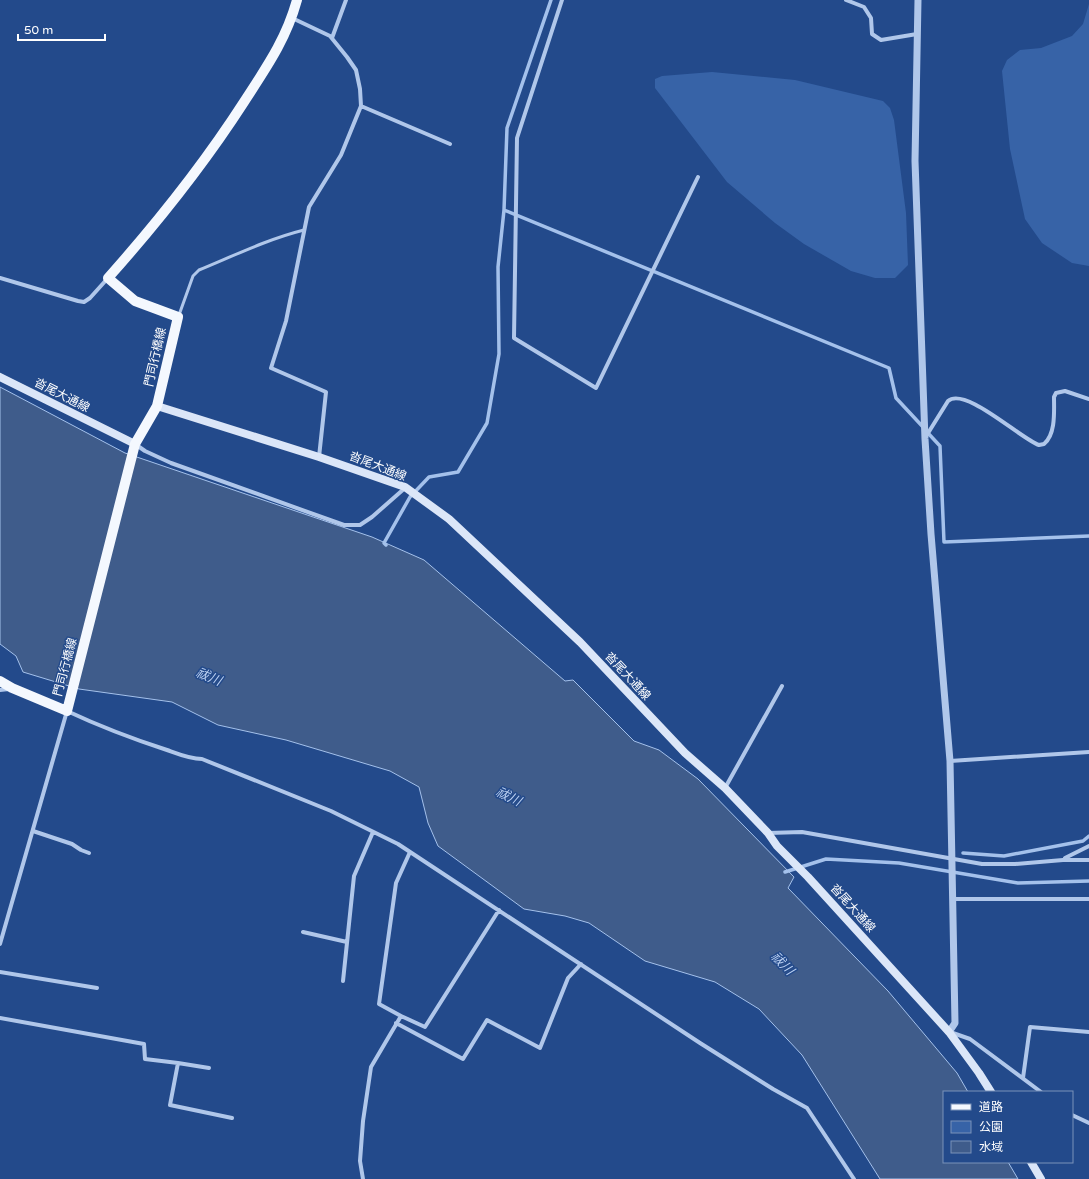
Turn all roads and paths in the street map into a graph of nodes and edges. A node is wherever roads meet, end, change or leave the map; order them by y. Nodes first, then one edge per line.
1 (297, 0) edge
2 (346, 0) edge
3 (562, 0) edge
4 (846, 0) edge
5 (918, 0) edge
6 (292, 18) junction
7 (917, 34) junction
8 (332, 38) junction
9 (361, 106) junction
10 (450, 144) dead end
11 (698, 177) dead end
12 (304, 230) junction
13 (0, 278) edge
14 (108, 278) junction
15 (178, 317) junction
16 (0, 377) edge
17 (1089, 399) edge
18 (157, 406) junction
19 (925, 439) junction
20 (135, 447) junction
21 (319, 457) junction
22 (405, 488) junction
23 (0, 681) edge
24 (782, 686) dead end
25 (12, 688) junction
26 (0, 690) edge
27 (67, 711) junction
28 (1089, 752) edge
29 (950, 760) junction
30 (725, 788) junction
31 (33, 831) junction
32 (373, 832) junction
33 (768, 833) junction
34 (1089, 846) edge
35 (410, 852) junction
36 (89, 853) dead end
37 (1063, 860) junction
38 (1089, 860) edge
39 (952, 862) junction
40 (953, 897) junction
41 (1089, 899) edge
42 (499, 910) junction
43 (303, 932) dead end
44 (347, 942) junction
45 (0, 944) edge
46 (581, 964) junction
47 (0, 972) edge
48 (343, 981) dead end
49 (97, 988) dead end
50 (401, 1016) junction
51 (0, 1018) edge
52 (396, 1023) junction
53 (949, 1032) junction
54 (1089, 1032) edge
55 (178, 1063) junction
56 (209, 1068) dead end
57 (1023, 1078) junction
58 (990, 1091) edge
59 (1040, 1091) edge
60 (1073, 1116) edge
61 (232, 1118) dead end
62 (1089, 1124) edge
63 (1032, 1163) edge
64 (363, 1179) edge
65 (854, 1179) edge
66 (1041, 1179) edge

1 - 6 main road
2 - 8 street
3 - 11 street
4 - 7 street
5 - 7 street
6 - 8 street
6 - 14 main road
7 - 19 street
8 - 9 street
9 - 10 street
9 - 12 street
12 - 15 lane
12 - 21 street
13 - 14 street
14 - 15 main road, 門司行橋線
15 - 18 main road, 門司行橋線
16 - 20 main road, 沓尾大通線
17 - 19 street
18 - 20 main road, 門司行橋線
18 - 21 main road, 沓尾大通線
19 - 29 street
20 - 22 street
20 - 27 main road, 門司行橋線
21 - 22 main road, 沓尾大通線
22 - 30 main road, 沓尾大通線
23 - 25 main road, 門司行橋線
24 - 30 street
25 - 26 street
25 - 27 main road, 門司行橋線
27 - 31 street
27 - 32 street
28 - 29 street
29 - 39 street
30 - 33 main road, 沓尾大通線
31 - 36 street
31 - 45 street
32 - 35 street
32 - 44 street
33 - 39 street
33 - 53 main road, 沓尾大通線
34 - 37 street
35 - 42 street
35 - 50 street
37 - 38 street
37 - 39 street
39 - 40 street
40 - 41 street
40 - 53 street
42 - 46 street
42 - 50 street
43 - 44 street
44 - 48 street
46 - 52 street
46 - 65 street
47 - 49 street
50 - 52 street
51 - 55 street
52 - 64 street
53 - 57 street
53 - 58 main road, 沓尾大通線
54 - 57 street
55 - 56 street
55 - 61 street
57 - 59 street
60 - 62 street
63 - 66 main road

